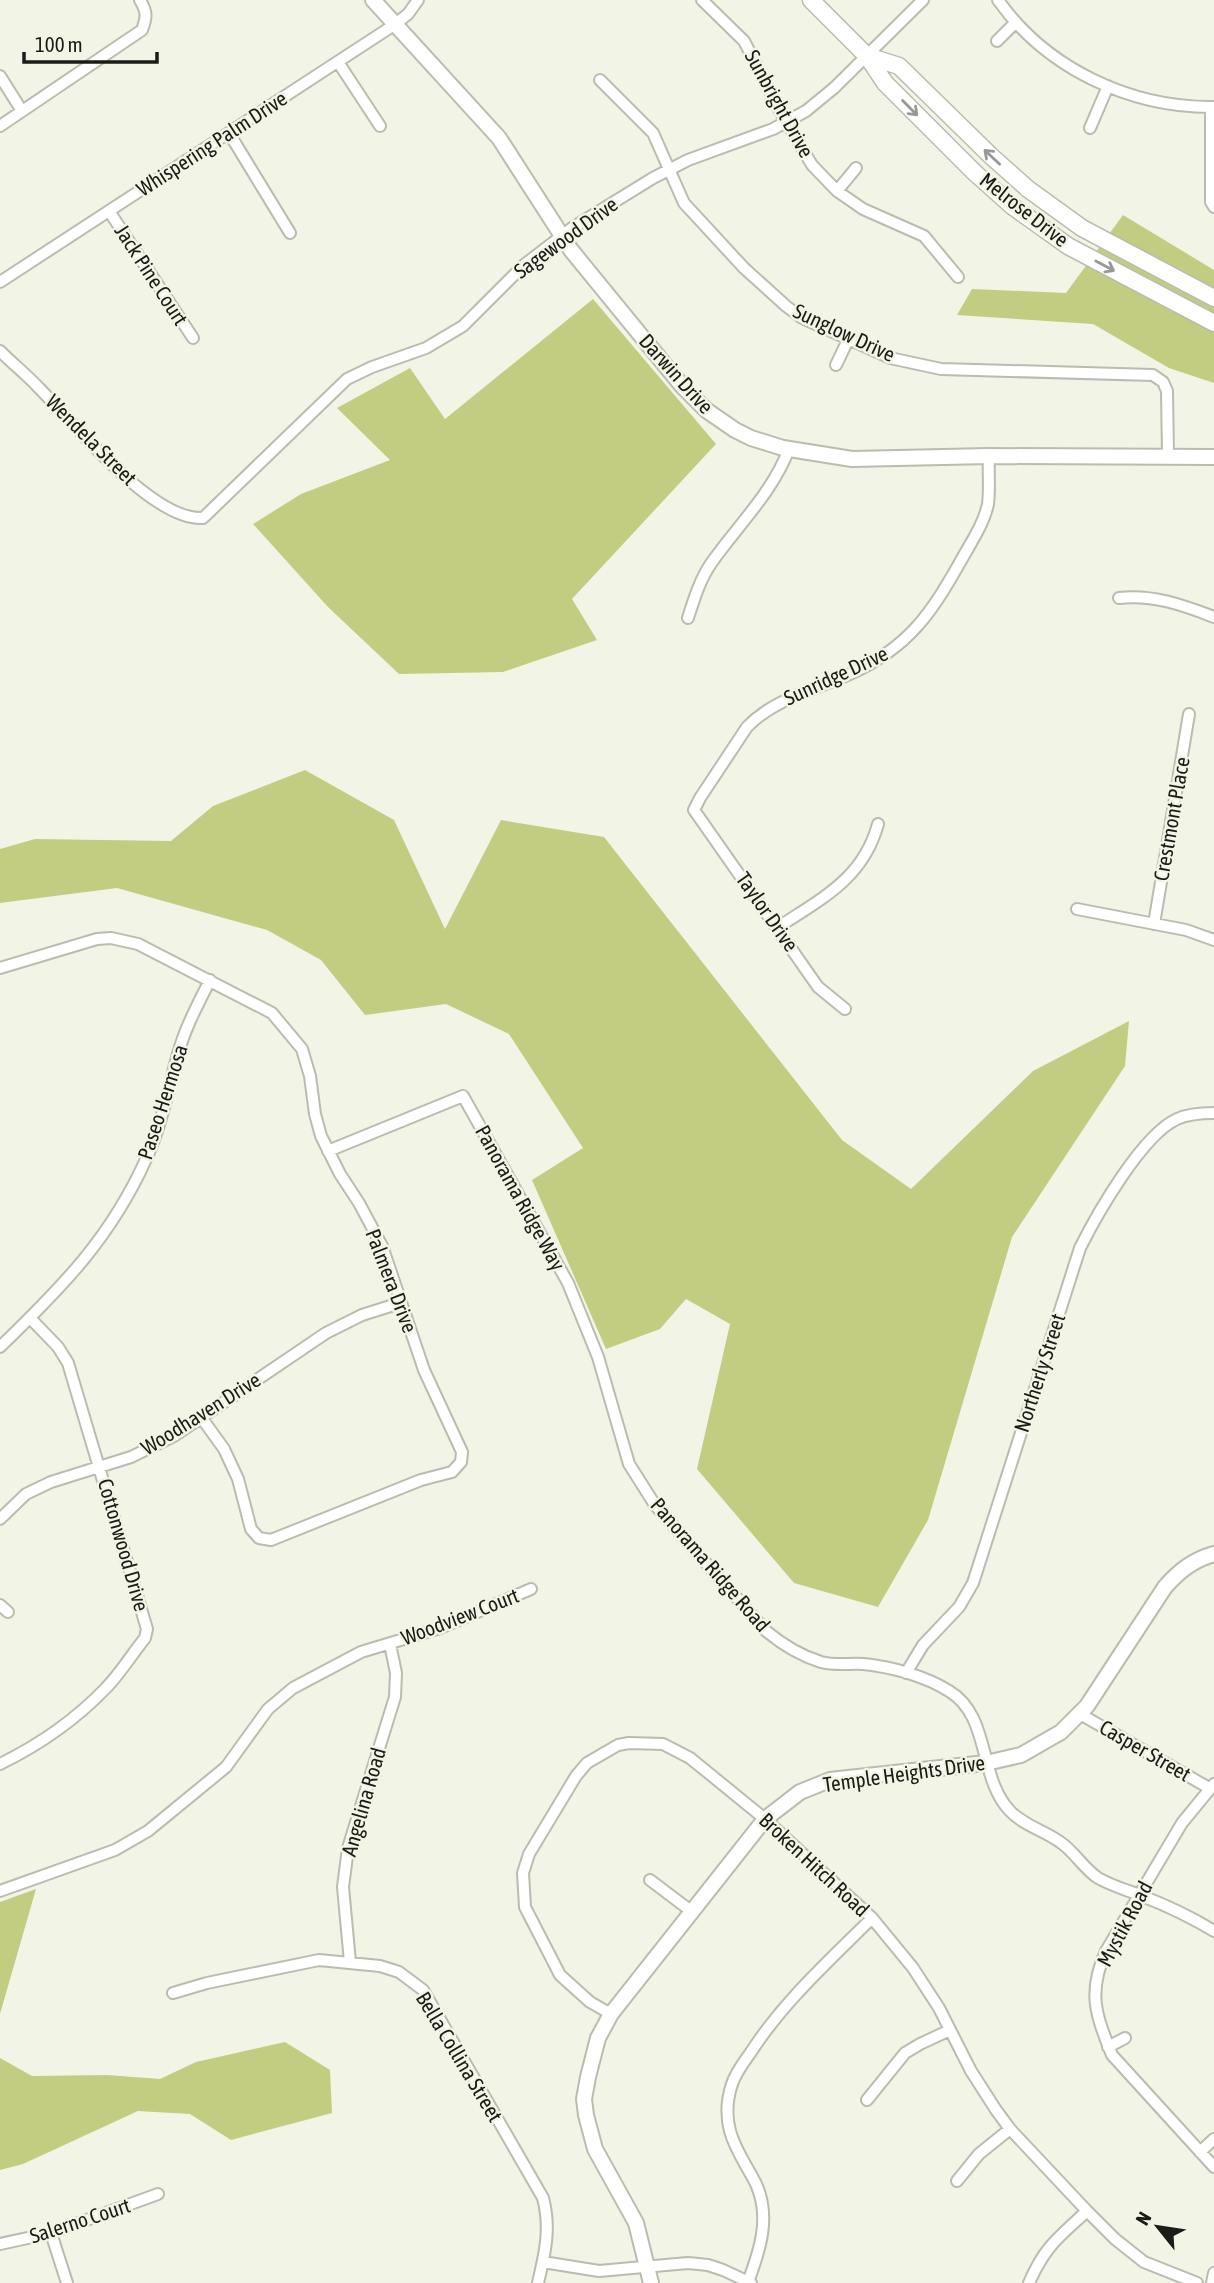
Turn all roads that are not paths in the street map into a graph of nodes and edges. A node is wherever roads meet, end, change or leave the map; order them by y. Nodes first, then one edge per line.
1 (140, 0) edge
2 (373, 0) edge
3 (418, 0) edge
4 (702, 0) edge
5 (811, 0) edge
6 (923, 0) edge
7 (998, 0) edge
8 (1016, 22) junction
9 (394, 25) junction
10 (997, 41) dead end
11 (867, 56) junction
12 (338, 62) junction
13 (0, 76) edge
14 (600, 80) dead end
15 (1108, 86) junction
16 (1213, 107) edge
17 (22, 111) junction
18 (786, 122) junction
19 (0, 126) edge
20 (380, 126) dead end
21 (1090, 128) dead end
22 (229, 133) junction
23 (856, 169) dead end
24 (668, 170) junction
25 (837, 191) junction
26 (1214, 206) edge
27 (109, 211) junction
28 (290, 233) dead end
29 (562, 236) junction
30 (958, 277) dead end
31 (0, 282) edge
32 (1214, 298) edge
33 (1214, 323) edge
34 (193, 338) dead end
35 (848, 340) junction
36 (0, 351) edge
37 (836, 365) dead end
38 (789, 449) junction
39 (989, 456) junction
40 (1168, 456) junction
41 (1214, 457) edge
42 (191, 518) joint
43 (1119, 598) dead end
44 (1214, 617) edge
45 (688, 618) dead end
46 (1189, 715) dead end
47 (694, 810) joint
48 (878, 824) dead end
49 (1077, 909) dead end
50 (1154, 924) junction
51 (777, 928) junction
52 (1214, 940) edge
53 (0, 968) edge
54 (210, 980) junction
55 (845, 1009) dead end
56 (1214, 1113) edge
57 (328, 1151) junction
58 (400, 1303) junction
59 (30, 1318) junction
60 (0, 1347) edge
61 (598, 1357) joint
62 (201, 1418) junction
63 (101, 1467) junction
64 (0, 1518) edge
65 (1214, 1554) edge
66 (531, 1589) dead end
67 (390, 1644) junction
68 (906, 1673) junction
69 (1080, 1714) junction
70 (986, 1763) junction
71 (0, 1764) edge
72 (1212, 1786) edge
73 (765, 1819) junction
74 (650, 1880) dead end
75 (0, 1891) edge
76 (1139, 1895) junction
77 (691, 1912) junction
78 (872, 1918) junction
79 (1214, 1931) edge
80 (349, 1962) junction
81 (173, 1993) dead end
82 (611, 2014) junction
83 (950, 2030) junction
84 (1125, 2038) dead end
85 (1108, 2047) junction
86 (867, 2100) dead end
87 (1010, 2129) junction
88 (1214, 2139) edge
89 (1200, 2152) junction
90 (1214, 2167) edge
91 (957, 2181) dead end
92 (158, 2194) dead end
93 (1087, 2211) junction
94 (51, 2233) junction
95 (0, 2244) edge
96 (543, 2262) junction
97 (646, 2267) junction
98 (1214, 2273) edge
99 (750, 2282) edge
100 (68, 2283) edge
101 (538, 2283) edge
102 (644, 2283) edge
103 (651, 2283) edge
104 (1030, 2283) edge
105 (1197, 2283) edge
106 (1212, 2283) edge

1 - 17 street
2 - 9 street, Darwin Drive
3 - 9 street, Whispering Palm Drive
4 - 18 street, Sunbright Drive
5 - 11 main road, Melrose Drive
6 - 11 street, Sagewood Drive
7 - 8 street
8 - 10 street
8 - 15 street
9 - 12 street, Whispering Palm Drive
9 - 29 street, Darwin Drive
11 - 18 street, Sagewood Drive
32 -> 11 main road, Melrose Drive
11 -> 33 main road, Melrose Drive
12 - 20 street
12 - 22 street, Whispering Palm Drive
13 - 17 street
14 - 24 street, Sunglow Drive
15 - 16 street
15 - 21 street
16 - 26 street
17 - 19 street
18 - 24 street, Sagewood Drive
18 - 25 street, Sunbright Drive
22 - 27 street, Whispering Palm Drive
22 - 28 street
23 - 25 street
24 - 29 street, Sagewood Drive
24 - 35 street, Sunglow Drive
25 - 30 street, Sunbright Drive
27 - 31 street, Whispering Palm Drive
27 - 34 street, Jack Pine Court
29 - 38 street, Darwin Drive
29 - 42 street, Sagewood Drive
35 - 37 street
35 - 40 street, Sunglow Drive
36 - 42 street, Wendela Street
38 - 39 street, Darwin Drive
38 - 45 street
39 - 40 street, Darwin Drive
39 - 47 street, Sunridge Drive
40 - 41 street, Darwin Drive
43 - 44 street
46 - 50 street, Crestmont Place
47 - 51 street, Taylor Drive
48 - 51 street
49 - 50 street
50 - 52 street
51 - 55 street, Taylor Drive
53 - 54 street, Palmera Drive
54 - 57 street, Palmera Drive
54 - 59 street, Paseo Hermosa
56 - 68 street, Northerly Street
57 - 58 street, Palmera Drive
57 - 61 street, Panorama Ridge Way
58 - 62 street, Woodhaven Drive
58 - 62 street, Palmera Drive
59 - 60 street, Paseo Hermosa
59 - 63 street, Cottonwood Drive
61 - 68 street, Panorama Ridge Road
62 - 63 street, Woodhaven Drive
63 - 64 street, Woodhaven Drive
63 - 71 street, Cottonwood Drive
65 - 69 street, Temple Heights Drive
66 - 67 street, Woodview Court
67 - 75 street, Woodview Court
67 - 80 street, Angelina Road
68 - 70 street, Panorama Ridge Road
69 - 70 street, Temple Heights Drive
69 - 72 street, Casper Street
70 - 73 street, Temple Heights Drive
70 - 76 street, Panorama Ridge Road
72 - 76 street, Mystik Road
73 - 77 street, Temple Heights Drive
73 - 78 street, Broken Hitch Road
73 - 82 street, Broken Hitch Road
74 - 77 street
76 - 79 street, Panorama Ridge Road
76 - 85 street, Mystik Road
77 - 82 street, Temple Heights Drive
78 - 83 street, Broken Hitch Road
78 - 99 street
80 - 81 street, Bella Collina Street
80 - 96 street, Bella Collina Street
82 - 97 street, Temple Heights Drive
83 - 86 street
83 - 87 street, Broken Hitch Road
84 - 85 street
85 - 89 street, Mystik Road
87 - 91 street
87 - 93 street, Broken Hitch Road
88 - 89 street
89 - 90 street, Mystik Road
92 - 94 street, Salerno Court
93 - 104 street
93 - 105 street, Broken Hitch Road
94 - 95 street, Salerno Court
94 - 100 street
96 - 97 street
96 - 101 street, Bella Collina Street
97 - 99 street
97 - 102 street
97 - 103 street
98 - 106 street

